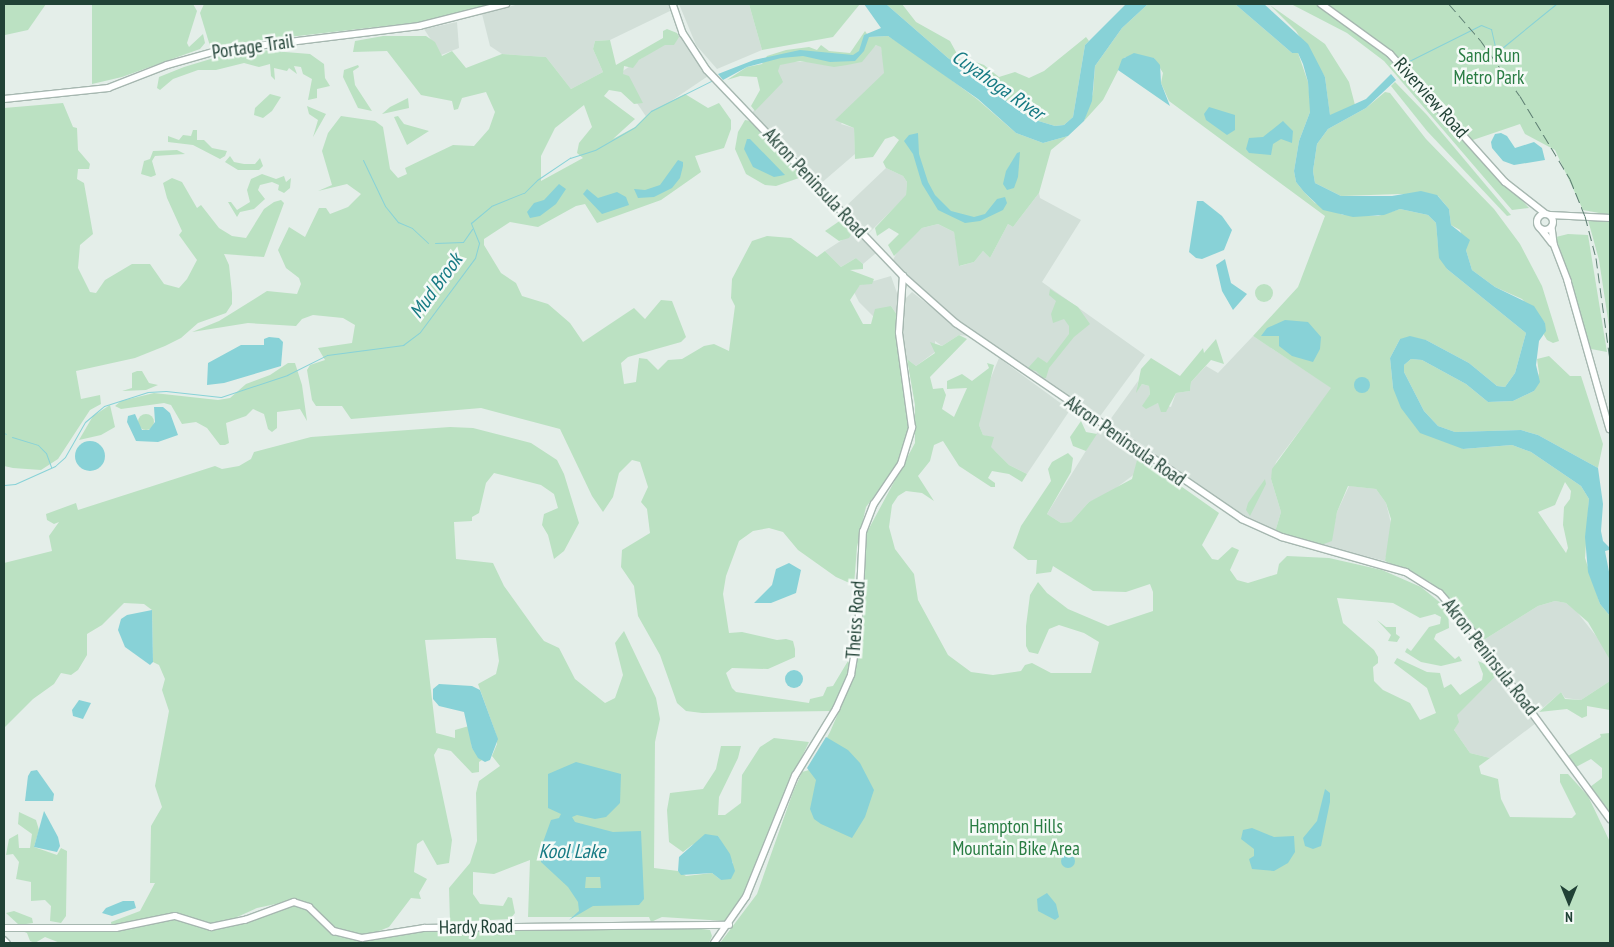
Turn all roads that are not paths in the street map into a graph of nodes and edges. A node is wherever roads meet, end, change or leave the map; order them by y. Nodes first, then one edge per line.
1 (506, 4) edge
2 (673, 4) edge
3 (1321, 4) edge
4 (4, 99) edge
5 (1530, 205) junction
6 (1548, 215) junction
7 (1575, 216) junction
8 (1610, 218) edge
9 (1537, 223) junction
10 (1552, 226) junction
11 (1542, 230) junction
12 (1554, 244) junction
13 (902, 276) junction
14 (1610, 428) edge
15 (1610, 819) edge
16 (729, 925) junction
17 (4, 928) edge
18 (4, 940) edge
19 (7, 943) edge
20 (714, 943) edge

1 - 4 main road, Portage Trail
2 - 13 street, Akron Peninsula Road
3 - 5 main road, Riverview Road
5 - 6 main road, Riverview Road
5 - 9 main road, Riverview Road
6 - 7 main road
6 - 9 main road
6 - 10 main road
7 - 8 main road
7 - 10 main road
9 - 11 main road, Riverview Road
10 - 11 main road
10 - 12 street
11 - 12 street
12 - 14 street
13 - 15 street, Akron Peninsula Road
13 - 16 street, Theiss Road
16 - 17 street, Hardy Road
16 - 20 street, Theiss Road
18 - 19 street

